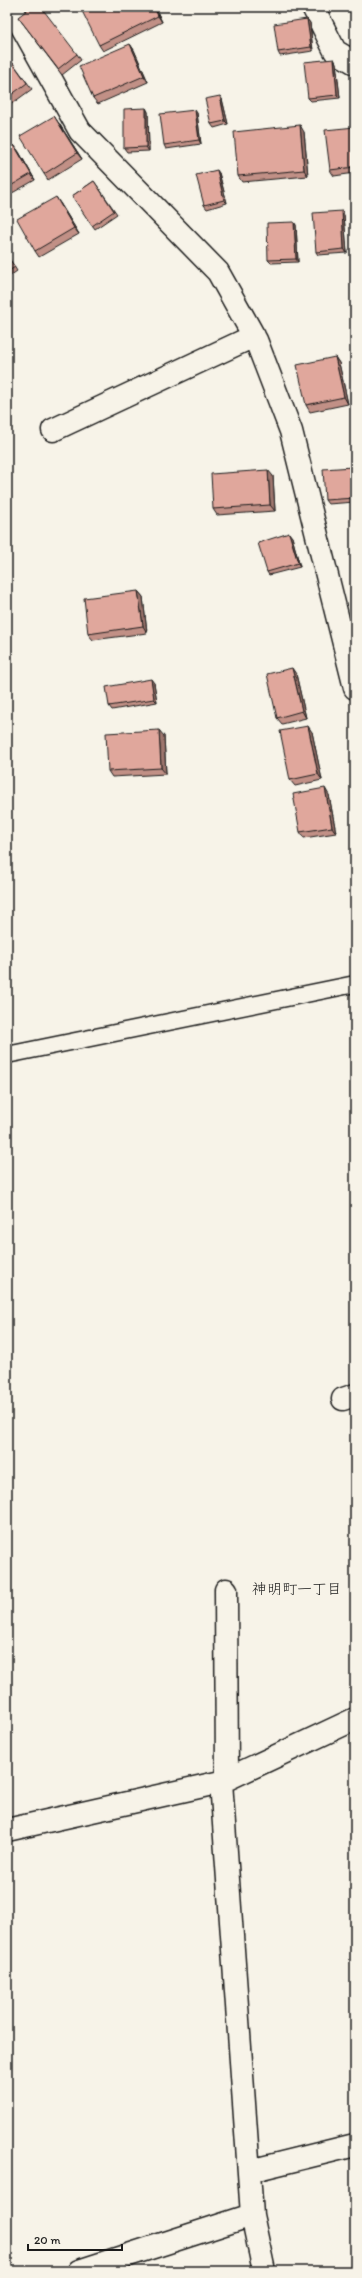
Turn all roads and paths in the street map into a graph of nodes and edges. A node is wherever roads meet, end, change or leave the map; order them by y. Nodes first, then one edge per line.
1 (313, 7) edge
2 (13, 11) edge
3 (355, 63) edge
4 (254, 336) junction
5 (53, 430) dead end
6 (355, 688) edge
7 (355, 984) edge
8 (7, 1055) edge
9 (226, 1590) dead end
10 (355, 1719) edge
11 (224, 1781) junction
12 (7, 1830) edge
13 (355, 2144) edge
14 (249, 2170) junction
15 (252, 2215) junction
16 (79, 2271) edge
17 (264, 2271) edge

1 - 3 street
2 - 4 street
4 - 5 street
4 - 6 street
7 - 8 lane
9 - 11 street
10 - 11 street
11 - 12 street
11 - 14 street
13 - 14 street
14 - 15 street
15 - 16 street
15 - 17 street

